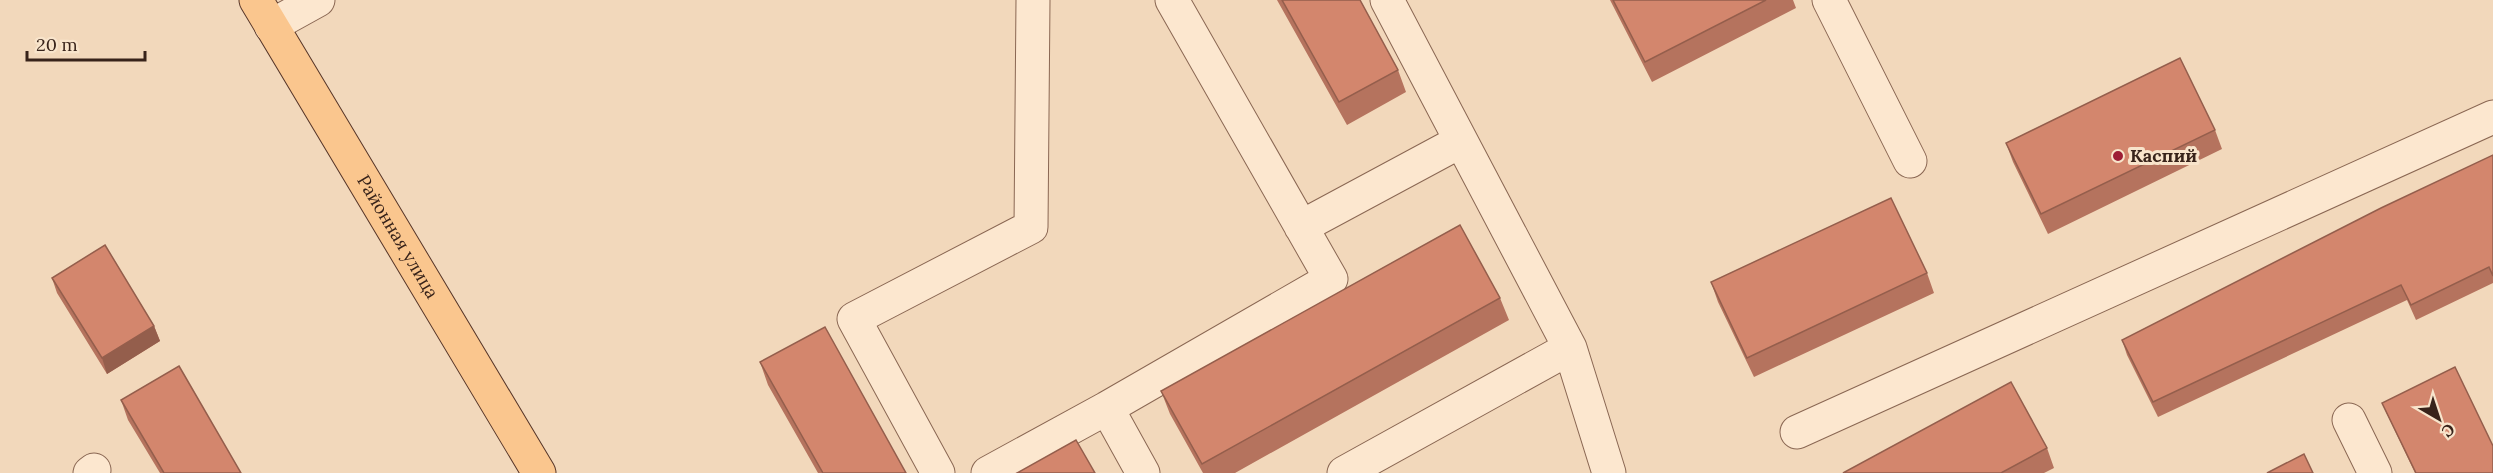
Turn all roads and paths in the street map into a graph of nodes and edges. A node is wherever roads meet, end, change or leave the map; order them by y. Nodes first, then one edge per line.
1 (318, 0) edge
2 (1034, 0) edge
3 (1172, 0) edge
4 (1387, 0) edge
5 (1829, 0) edge
6 (263, 13) edge
7 (2493, 117) edge
8 (1461, 141) junction
9 (1910, 161) dead end
10 (1301, 227) junction
11 (1570, 348) junction
12 (1107, 408) junction
13 (2349, 420) dead end
14 (1797, 432) dead end
15 (538, 473) edge
16 (938, 473) edge
17 (988, 473) edge
18 (1143, 473) edge
19 (1344, 473) edge
20 (1609, 473) edge
21 (2375, 473) edge

1 - 6 street
2 - 16 street
3 - 10 street
4 - 8 street
5 - 9 street
6 - 15 main road, Районная улица
7 - 14 street
8 - 10 street
8 - 11 street
10 - 12 street
11 - 19 street
11 - 20 street
12 - 17 street
12 - 18 street
13 - 21 street

